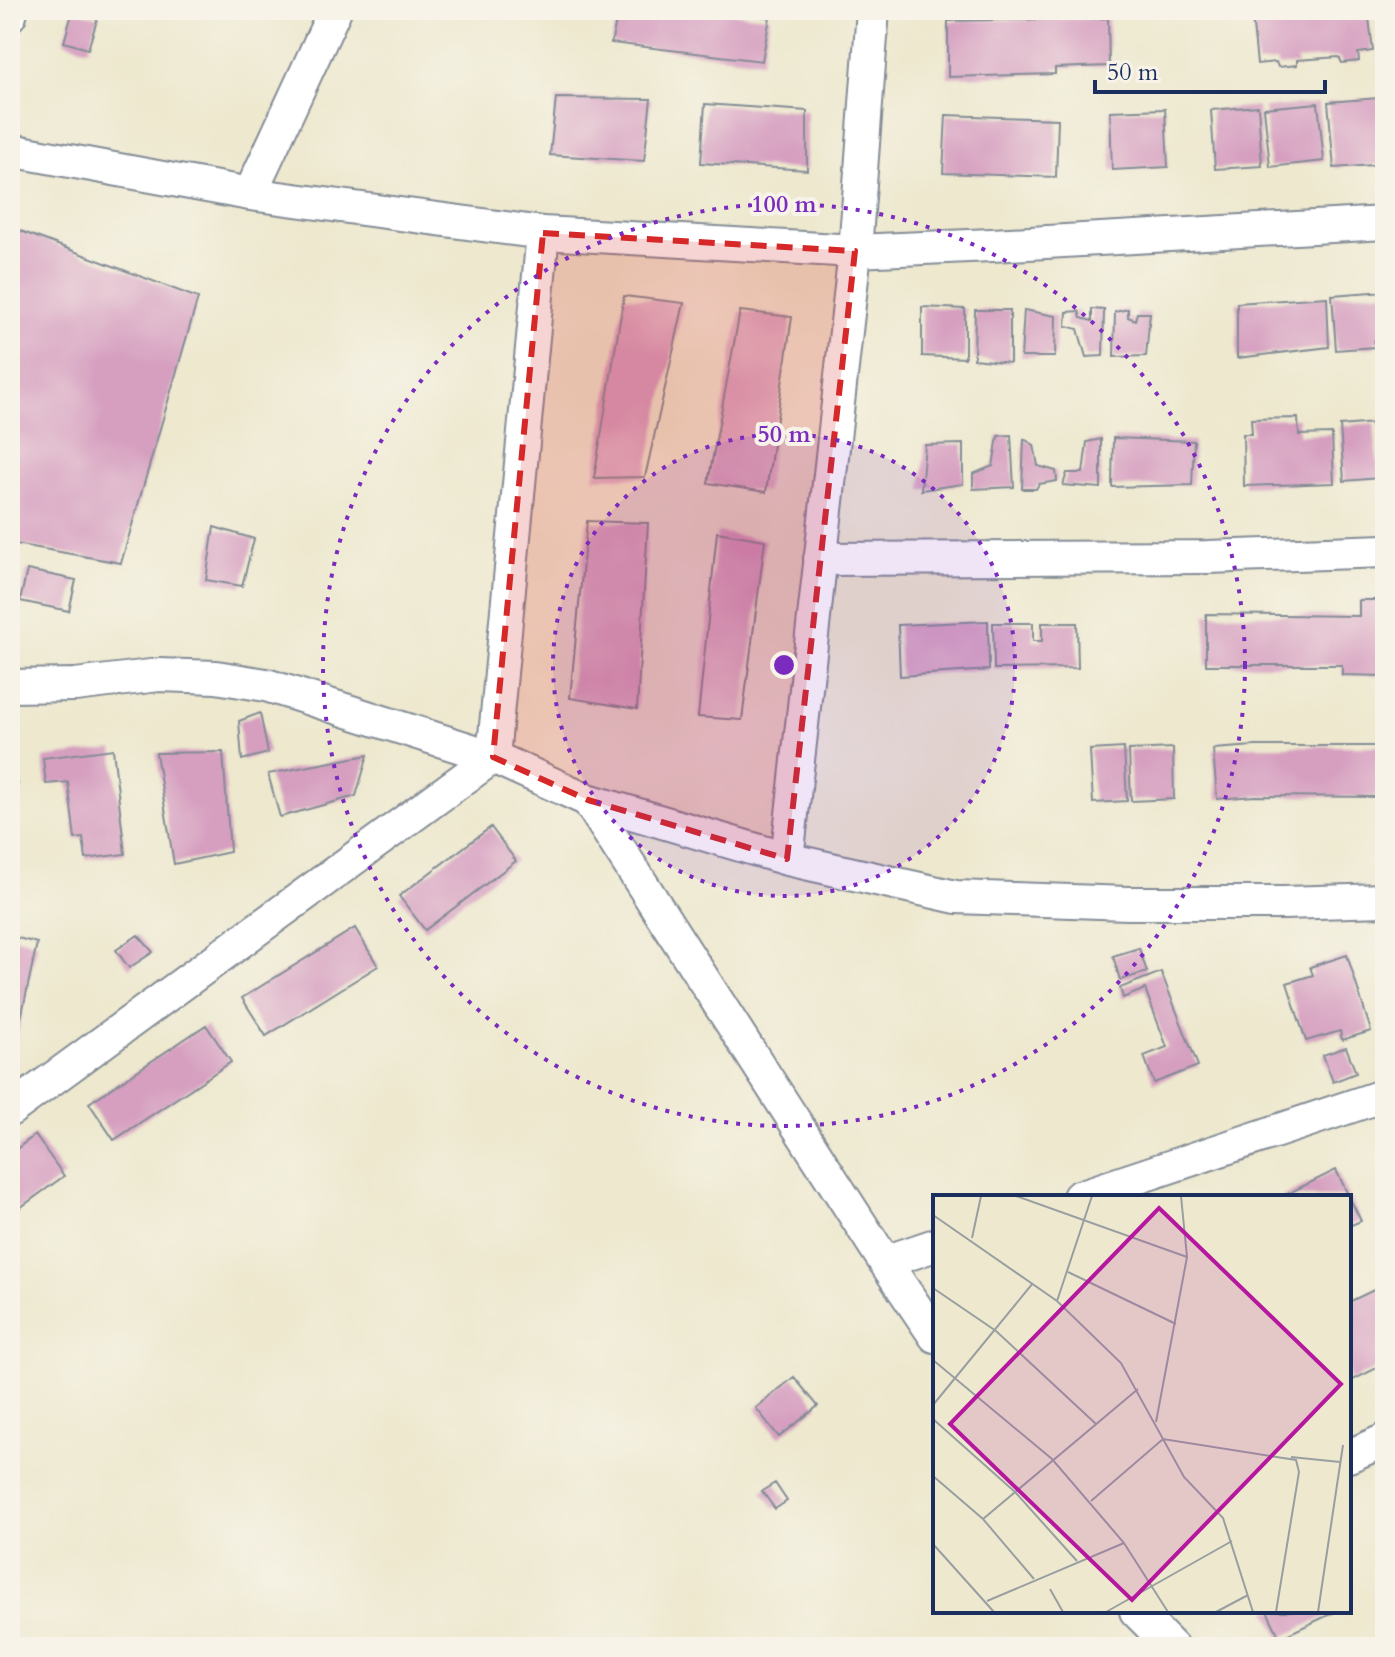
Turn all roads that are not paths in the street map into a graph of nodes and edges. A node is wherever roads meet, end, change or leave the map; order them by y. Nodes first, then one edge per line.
1 (335, 10) edge
2 (873, 10) edge
3 (10, 150) edge
4 (250, 194) junction
5 (1385, 223) edge
6 (543, 233) junction
7 (855, 251) junction
8 (1385, 551) edge
9 (820, 559) junction
10 (10, 686) edge
11 (493, 757) junction
12 (588, 800) junction
13 (787, 859) junction
14 (1385, 900) edge
15 (1385, 1095) edge
16 (10, 1110) edge
17 (1085, 1195) edge
18 (933, 1246) edge
19 (885, 1262) junction
20 (933, 1333) edge
21 (1385, 1440) edge
22 (1351, 1455) edge
23 (1138, 1613) edge
24 (1172, 1647) edge

1 - 4 street
2 - 7 street
3 - 4 street
4 - 6 street
5 - 7 street
6 - 7 street
6 - 11 street
7 - 9 street
8 - 9 street
9 - 13 street
10 - 11 street
11 - 12 street
11 - 16 street
12 - 13 street
12 - 19 street
13 - 14 street
15 - 17 street
18 - 19 street
19 - 20 street
21 - 22 street
23 - 24 street

